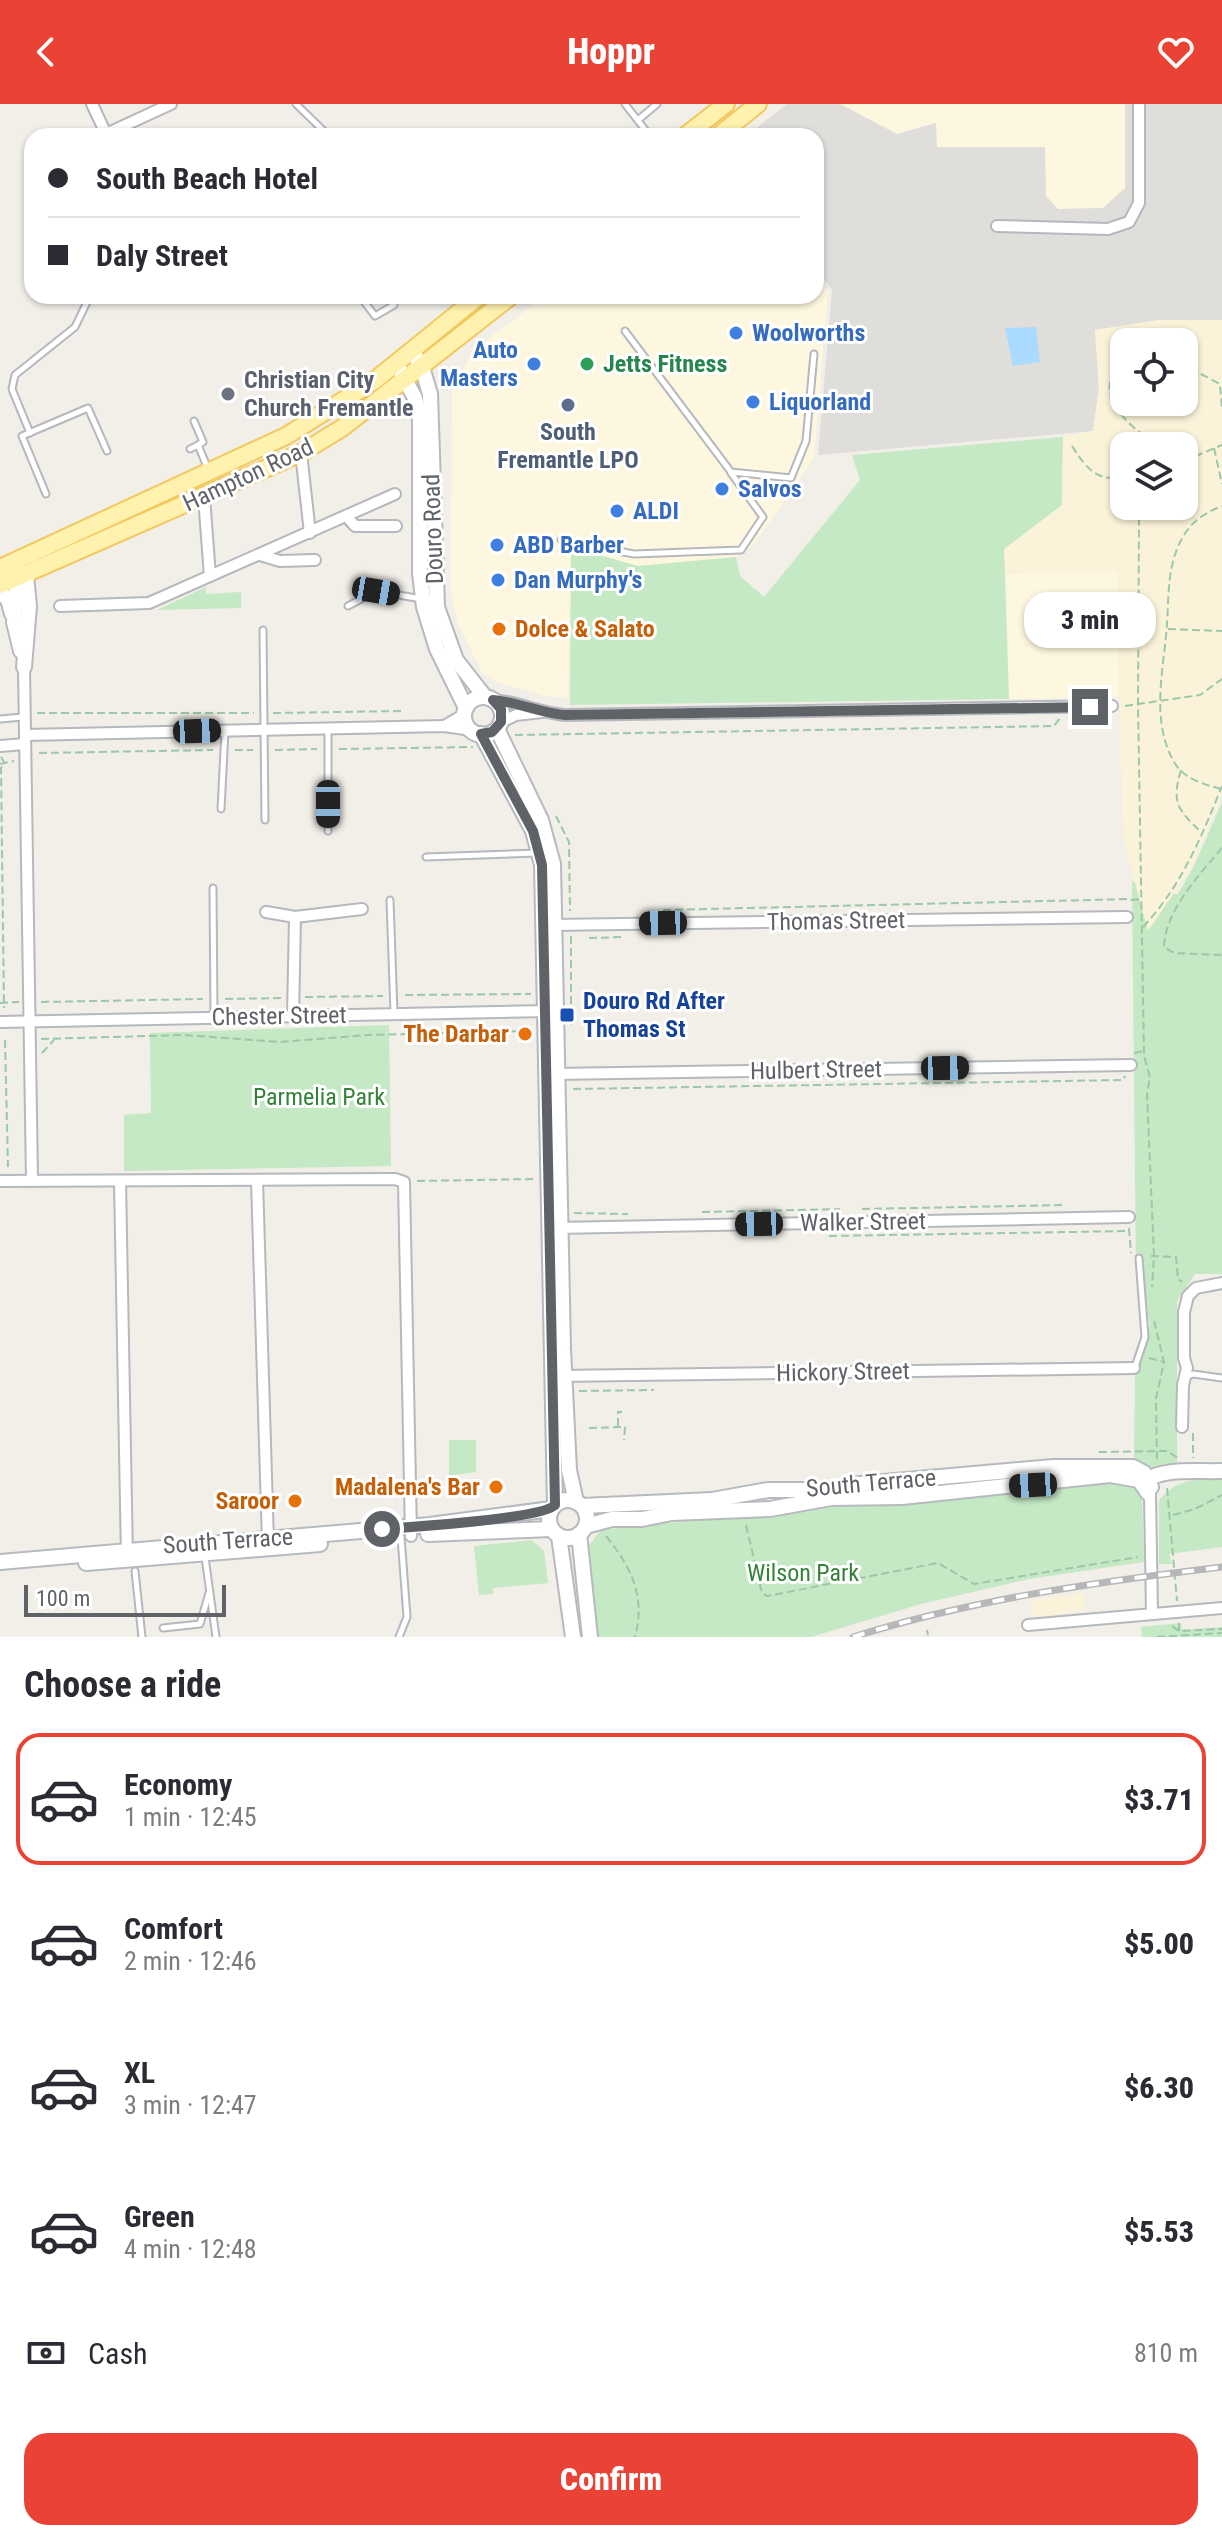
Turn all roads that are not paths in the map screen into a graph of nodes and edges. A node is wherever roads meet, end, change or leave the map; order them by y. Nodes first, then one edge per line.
1 (92, 104) edge
2 (171, 104) edge
3 (296, 104) edge
4 (625, 104) edge
5 (657, 104) edge
6 (726, 104) edge
7 (758, 104) edge
8 (1139, 104) edge
9 (638, 120) junction
10 (103, 128) edge
11 (121, 128) edge
12 (321, 128) edge
13 (644, 128) edge
14 (695, 128) edge
15 (728, 128) edge
16 (997, 226) dead end
17 (87, 304) edge
18 (366, 304) edge
19 (469, 304) edge
20 (501, 304) edge
21 (394, 305) dead end
22 (625, 331) dead end
23 (412, 351) junction
24 (814, 354) dead end
25 (396, 364) junction
26 (422, 367) junction
27 (407, 379) junction
28 (194, 421) dead end
29 (30, 433) junction
30 (198, 445) junction
31 (190, 449) dead end
32 (107, 451) dead end
33 (301, 453) junction
34 (731, 472) junction
35 (210, 473) junction
36 (46, 494) dead end
37 (395, 494) dead end
38 (204, 497) junction
39 (347, 517) junction
40 (396, 526) dead end
41 (310, 533) junction
42 (561, 540) dead end
43 (260, 555) junction
44 (315, 560) dead end
45 (10, 575) edge
46 (210, 576) junction
47 (0, 593) edge
48 (423, 599) junction
49 (60, 606) dead end
50 (348, 606) dead end
51 (14, 622) junction
52 (263, 630) dead end
53 (24, 667) junction
54 (489, 698) junction
55 (1112, 706) road end
56 (466, 711) junction
57 (542, 712) junction
58 (24, 717) junction
59 (0, 719) edge
60 (499, 725) junction
61 (444, 726) junction
62 (328, 727) junction
63 (263, 729) junction
64 (225, 730) junction
65 (476, 737) junction
66 (25, 740) junction
67 (0, 746) edge
68 (221, 809) dead end
69 (265, 820) dead end
70 (328, 831) dead end
71 (539, 853) junction
72 (426, 857) dead end
73 (213, 888) dead end
74 (390, 900) dead end
75 (362, 909) dead end
76 (266, 912) dead end
77 (295, 917) junction
78 (1127, 917) road end
79 (550, 925) junction
80 (552, 1011) junction
81 (394, 1014) junction
82 (214, 1016) junction
83 (293, 1016) junction
84 (31, 1021) junction
85 (0, 1022) edge
86 (1131, 1065) road end
87 (553, 1074) junction
88 (4, 1177) edge
89 (257, 1180) junction
90 (32, 1181) junction
91 (120, 1181) junction
92 (1129, 1217) road end
93 (555, 1228) junction
94 (1139, 1258) road end
95 (1222, 1283) edge
96 (1134, 1368) joint
97 (558, 1376) junction
98 (1186, 1377) junction
99 (1222, 1378) edge
100 (1182, 1427) dead end
101 (1222, 1471) edge
102 (1152, 1484) junction
103 (579, 1504) junction
104 (553, 1507) junction
105 (582, 1530) junction
106 (407, 1533) junction
107 (556, 1533) junction
108 (268, 1543) junction
109 (204, 1549) junction
110 (130, 1560) junction
111 (0, 1562) edge
112 (0, 1570) edge
113 (210, 1588) junction
114 (1222, 1608) edge
115 (1152, 1613) junction
116 (1028, 1625) dead end
117 (163, 1628) dead end
118 (142, 1637) edge
119 (216, 1637) edge
120 (399, 1637) edge
121 (573, 1637) edge
122 (590, 1637) edge

1 - 10 street
2 - 11 street
3 - 12 lane
4 - 9 lane
5 - 9 lane
6 - 14 main road
7 - 15 main road
8 - 16 street
9 - 13 lane
17 - 29 lane
18 - 21 lane
19 - 23 main road, Hampton Road
20 - 26 main road, Hampton Road
22 - 34 lane
23 - 25 main road, Hampton Road
23 - 26 street, Douro Road
24 - 34 lane
25 - 27 street, Douro Road
25 - 35 main road, Hampton Road
26 - 27 main road, Hampton Road
26 - 54 street, Douro Road
27 - 33 main road, Hampton Road
27 - 48 street, Douro Road
28 - 30 lane
29 - 32 lane
29 - 36 lane
30 - 31 lane
30 - 35 lane
33 - 38 main road, Hampton Road
33 - 41 street
34 - 42 lane
35 - 45 main road, Hampton Road
37 - 39 street
38 - 45 main road, Hampton Road
38 - 46 street
39 - 40 street
39 - 41 street
41 - 43 street
43 - 44 street
43 - 46 street
45 - 51 street
45 - 53 street
46 - 49 street
47 - 51 street
48 - 50 lane
48 - 56 street, Douro Road
51 - 53 street
52 - 63 lane
53 - 58 street
54 - 56 street
54 - 57 street
54 - 60 street
55 - 57 street
56 - 61 street
56 - 65 street
57 - 60 street
58 - 59 lane
58 - 66 street
60 - 65 street
60 - 79 street
61 - 62 street
61 - 65 street
62 - 63 street
62 - 70 lane
63 - 64 street
63 - 69 lane
64 - 66 street
64 - 68 lane
65 - 71 street
66 - 67 street
66 - 84 street
71 - 72 lane
71 - 79 street
73 - 82 lane
74 - 81 lane
75 - 77 street
76 - 77 street
77 - 83 street
78 - 79 street, Thomas Street
79 - 80 street
80 - 81 street, Chester Street
80 - 87 street
81 - 83 street, Chester Street
82 - 83 street, Chester Street
82 - 84 street, Chester Street
84 - 85 street, Chester Street
84 - 90 street
86 - 87 street, Hulbert Street
87 - 93 street
88 - 90 street
89 - 91 street
89 - 106 street
89 - 108 street
90 - 91 street
91 - 110 street
92 - 93 street, Walker Street
93 - 97 street
94 - 96 lane
95 - 98 street
96 - 97 street, Hickory Street
97 - 103 street
97 - 104 street
98 - 99 lane
98 - 100 street
101 - 102 street
102 - 103 street, South Terrace
102 - 105 street, South Terrace
102 - 115 street
103 - 104 street
103 - 105 street
104 - 106 street, South Terrace
104 - 107 street
105 - 107 street
105 - 122 street
106 - 107 street, South Terrace
106 - 108 street, South Terrace
106 - 120 lane
107 - 121 street
108 - 109 street, South Terrace
109 - 110 street, South Terrace
109 - 113 lane
110 - 111 street, South Terrace
110 - 112 street, South Terrace
110 - 118 lane
113 - 117 lane
113 - 119 lane
114 - 115 street
115 - 116 street

